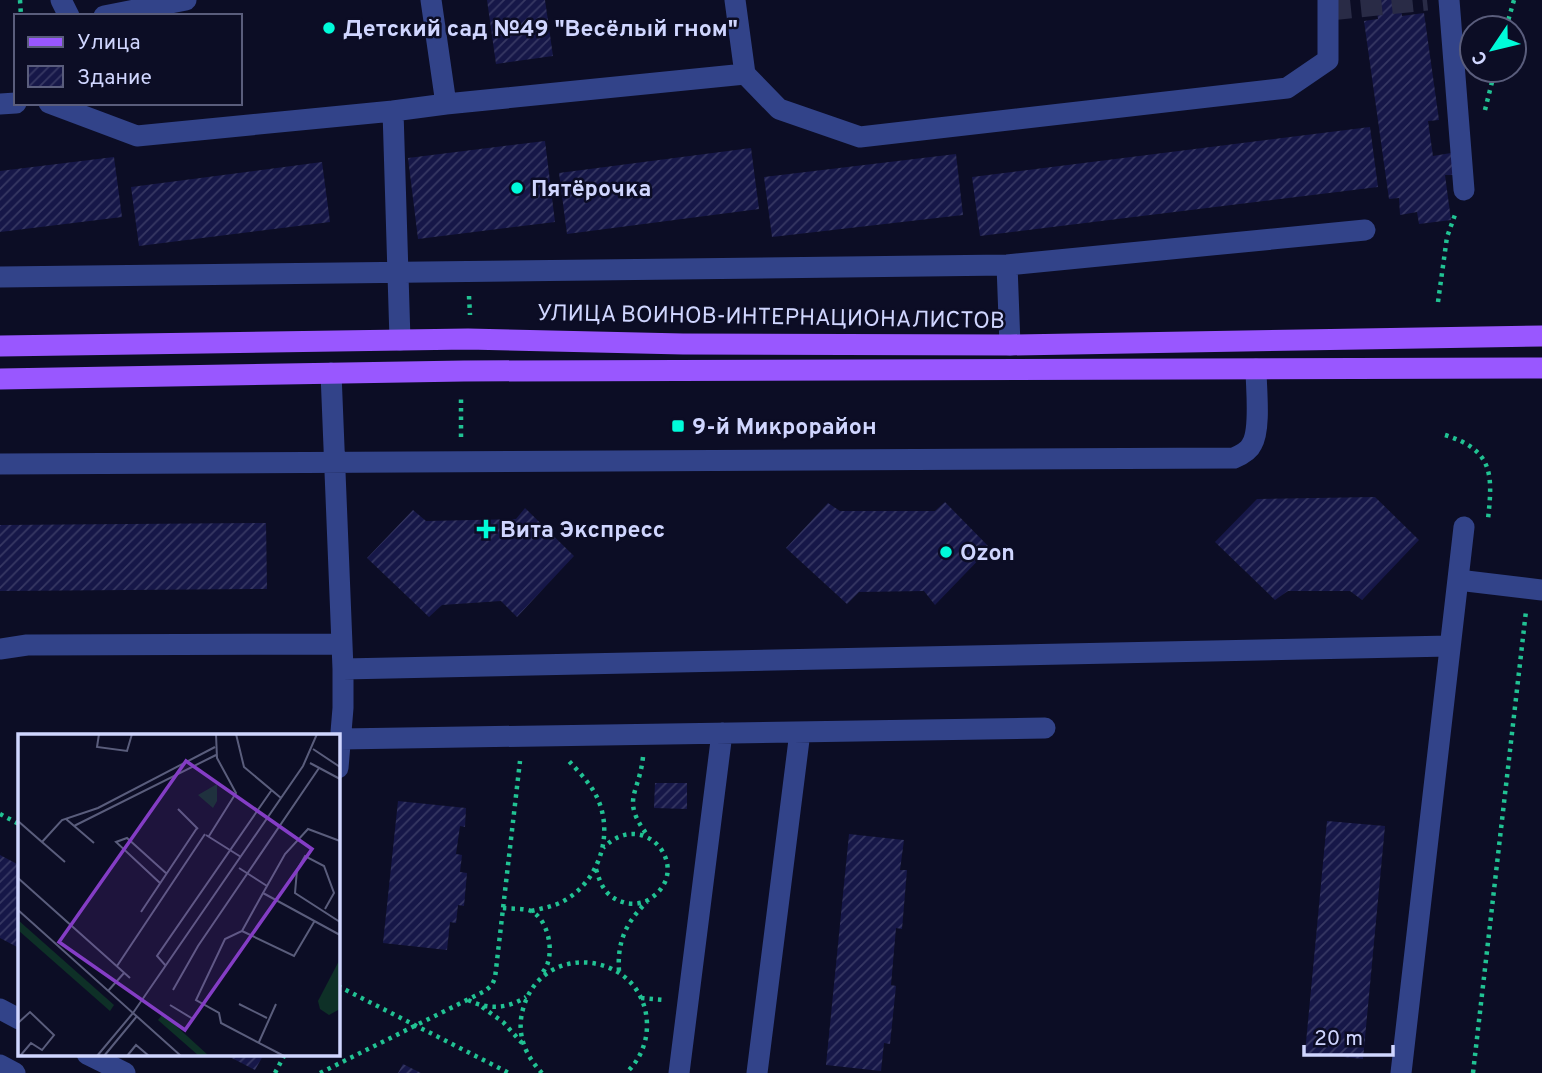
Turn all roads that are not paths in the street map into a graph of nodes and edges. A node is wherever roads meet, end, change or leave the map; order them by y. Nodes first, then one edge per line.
1 (186, 0) edge
2 (431, 0) edge
3 (735, 0) edge
4 (1328, 0) edge
5 (1449, 0) edge
6 (114, 14) edge
7 (745, 74) junction
8 (446, 104) junction
9 (54, 105) edge
10 (393, 111) junction
11 (1464, 190) road end
12 (1364, 230) dead end
13 (1007, 265) junction
14 (398, 271) junction
15 (0, 277) edge
16 (1542, 336) edge
17 (400, 340) junction
18 (329, 342) junction
19 (1010, 345) junction
20 (0, 346) edge
21 (1542, 368) edge
22 (1255, 369) junction
23 (401, 372) junction
24 (331, 373) junction
25 (0, 379) edge
26 (334, 462) junction
27 (0, 464) edge
28 (1464, 527) dead end
29 (1458, 580) junction
30 (1535, 589) edge
31 (341, 643) junction
32 (1450, 646) junction
33 (0, 649) edge
34 (343, 669) junction
35 (1045, 728) dead end
36 (800, 732) junction
37 (722, 733) junction
38 (341, 739) junction
39 (340, 749) edge
40 (0, 1009) edge
41 (18, 1018) edge
42 (91, 1056) edge
43 (0, 1065) edge
44 (15, 1073) edge
45 (125, 1073) edge
46 (679, 1073) edge
47 (757, 1073) edge
48 (1401, 1073) edge

1 - 6 lane
2 - 8 lane
3 - 7 lane
4 - 7 lane
5 - 11 lane
7 - 8 lane
8 - 10 lane
9 - 10 lane
10 - 14 lane
12 - 13 lane
13 - 14 lane
13 - 19 lane
14 - 15 lane
14 - 17 lane
16 - 19 main road, УЛИЦА ВОИНОВ-ИНТЕРНАЦИОНАЛИСТОВ
17 - 18 main road, УЛИЦА ВОИНОВ-ИНТЕРНАЦИОНАЛИСТОВ
17 - 19 main road, УЛИЦА ВОИНОВ-ИНТЕРНАЦИОНАЛИСТОВ
17 - 23 main road
18 - 20 main road, УЛИЦА ВОИНОВ-ИНТЕРНАЦИОНАЛИСТОВ
18 - 24 main road
21 - 22 main road
22 - 23 main road
22 - 26 lane
23 - 24 main road
24 - 25 main road
24 - 26 lane
26 - 27 lane
26 - 31 lane
28 - 29 lane
29 - 30 lane
29 - 32 lane
31 - 33 lane
31 - 34 lane
32 - 34 lane
32 - 48 lane
34 - 38 lane
35 - 36 lane
36 - 37 lane
36 - 47 lane
37 - 38 lane
37 - 46 lane
38 - 39 lane
40 - 41 lane
42 - 45 lane
43 - 44 lane

